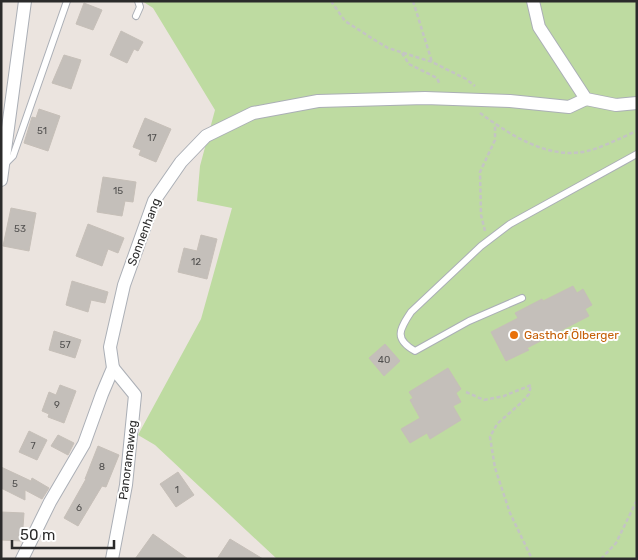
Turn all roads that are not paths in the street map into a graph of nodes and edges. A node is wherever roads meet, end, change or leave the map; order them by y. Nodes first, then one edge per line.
1 (25, 1) edge
2 (67, 1) edge
3 (138, 1) edge
4 (533, 1) edge
5 (136, 16) dead end
6 (586, 99) junction
7 (637, 103) edge
8 (637, 154) edge
9 (4, 165) junction
10 (1, 180) edge
11 (522, 298) dead end
12 (113, 368) junction
13 (22, 559) edge
14 (112, 559) edge

1 - 9 street
2 - 9 lane
3 - 5 lane
4 - 6 street
6 - 7 street
6 - 12 street, Sonnenhang
8 - 11 lane
9 - 10 street
12 - 13 street, Sonnenhang
12 - 14 street, Panoramaweg

